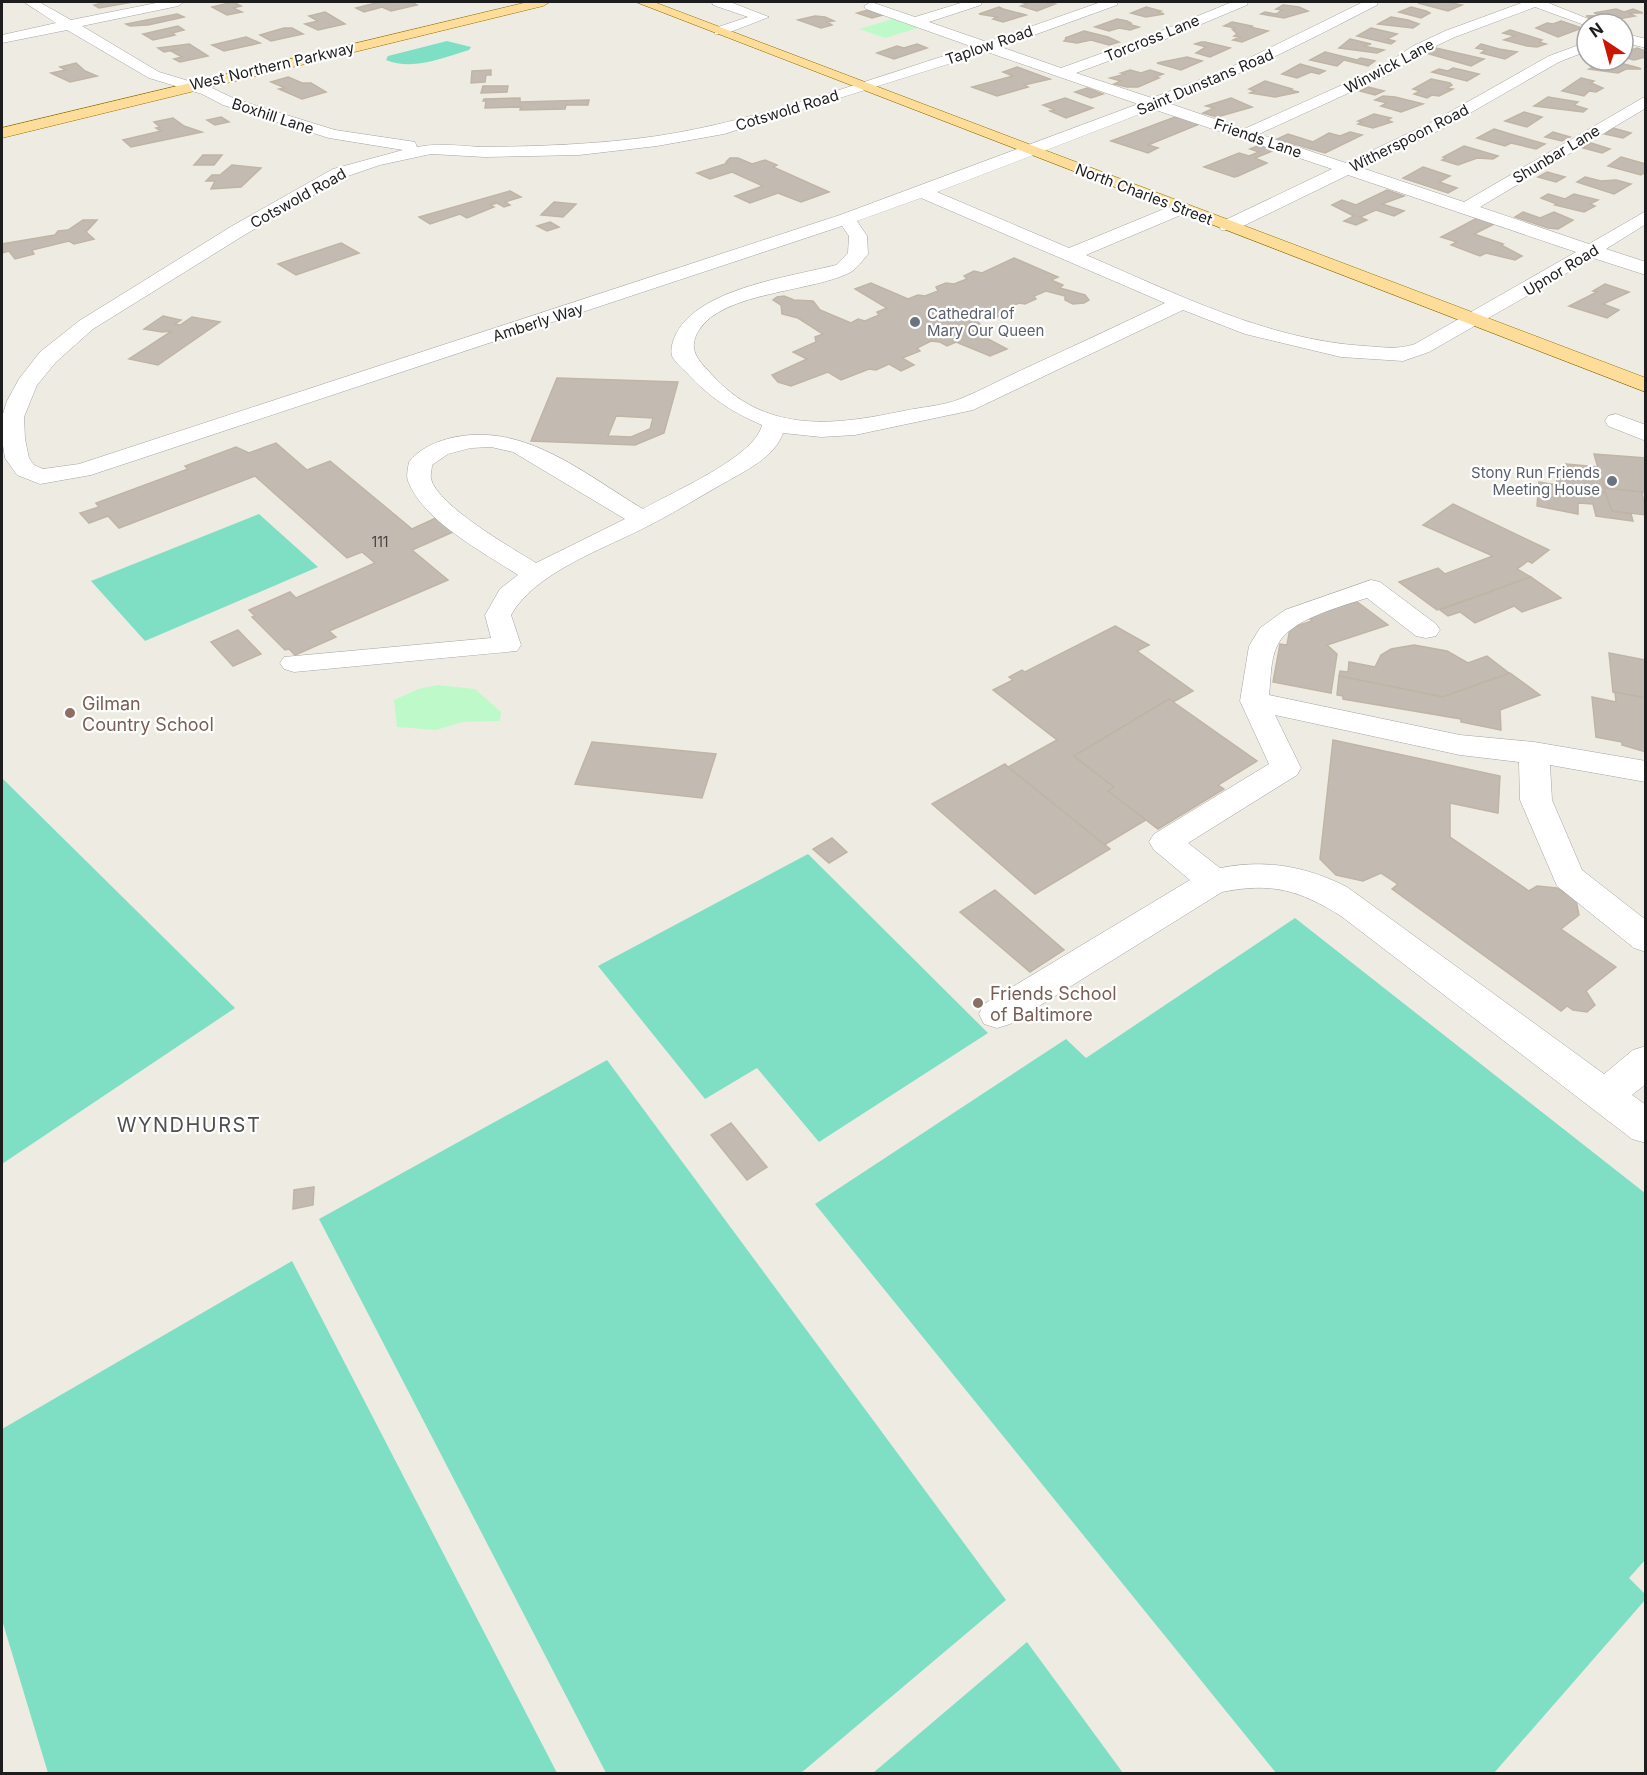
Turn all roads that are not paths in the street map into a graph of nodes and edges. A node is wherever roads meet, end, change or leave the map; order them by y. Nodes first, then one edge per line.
1 (30, 2) edge
2 (178, 2) edge
3 (500, 2) edge
4 (543, 2) edge
5 (643, 2) edge
6 (718, 2) edge
7 (976, 2) edge
8 (1113, 2) edge
9 (1242, 2) edge
10 (1372, 2) edge
11 (1535, 2) edge
12 (871, 6) dead end
13 (1575, 17) edge
14 (914, 22) junction
15 (71, 24) junction
16 (720, 31) junction
17 (2, 39) edge
18 (987, 47) junction
19 (1575, 50) edge
20 (1061, 73) junction
21 (167, 80) junction
22 (189, 86) junction
23 (864, 87) junction
24 (1646, 101) edge
25 (1155, 103) junction
26 (2, 122) edge
27 (1245, 134) junction
28 (335, 135) junction
29 (431, 149) junction
30 (1032, 151) junction
31 (1348, 169) junction
32 (339, 173) junction
33 (922, 192) junction
34 (1182, 208) junction
35 (1466, 208) junction
36 (1646, 216) edge
37 (846, 219) junction
38 (1228, 226) junction
39 (1592, 251) junction
40 (1069, 255) junction
41 (1646, 269) edge
42 (1182, 303) junction
43 (1474, 320) junction
44 (1646, 386) edge
45 (1616, 421) dead end
46 (774, 422) junction
47 (1646, 434) edge
48 (40, 477) joint
49 (643, 519) junction
50 (535, 574) junction
51 (1426, 630) dead end
52 (294, 663) dead end
53 (1254, 701) junction
54 (1533, 752) junction
55 (1646, 772) edge
56 (1214, 881) junction
57 (1646, 939) edge
58 (997, 1014) dead end
59 (1646, 1061) edge
60 (1605, 1096) junction
61 (1646, 1127) edge

1 - 15 street, Boxhill Lane
2 - 15 street
3 - 21 main road, West Northern Parkway
4 - 22 main road, West Northern Parkway
5 - 16 main road, North Charles Street
6 - 16 street
7 - 14 street
8 - 18 street, Taplow Road
9 - 20 street, Torcross Lane
10 - 25 street, Saint Dunstans Road
11 - 13 street
11 - 27 street, Winwick Lane
12 - 14 street, Friends Lane
14 - 18 street, Friends Lane
15 - 17 street
15 - 21 street, Boxhill Lane
16 - 23 main road, North Charles Street
18 - 20 street, Friends Lane
18 - 23 street, Taplow Road
19 - 31 street, Witherspoon Road
20 - 25 street, Friends Lane
21 - 22 street, Boxhill Lane
21 - 26 main road, West Northern Parkway
22 - 26 main road, West Northern Parkway
22 - 28 street, Boxhill Lane
23 - 29 street, Cotswold Road
23 - 30 main road, North Charles Street
24 - 35 street, Shunbar Lane
25 - 27 street, Friends Lane
25 - 30 street, Saint Dunstans Road
27 - 31 street, Friends Lane
28 - 29 street, Boxhill Lane
28 - 32 street
29 - 32 street, Cotswold Road
30 - 33 street, Amberly Way
30 - 34 main road, North Charles Street
31 - 35 street, Friends Lane
31 - 38 street, Witherspoon Road
32 - 48 street, Cotswold Road
33 - 37 street, Amberly Way
33 - 40 street, Upnor Road
34 - 38 main road, North Charles Street
34 - 40 street
35 - 39 street, Friends Lane
36 - 39 street, Upnor Road
37 - 46 street
37 - 48 street, Amberly Way
38 - 43 main road, North Charles Street
39 - 41 street, Friends Lane
39 - 43 street, Upnor Road
40 - 42 street, Upnor Road
42 - 43 street, Upnor Road
42 - 46 street
43 - 44 main road, North Charles Street
45 - 47 street
46 - 49 street
49 - 50 street
49 - 50 street
50 - 52 street
51 - 53 street
53 - 54 street
53 - 56 street
54 - 55 street
54 - 57 street
56 - 58 street
56 - 60 street
59 - 60 street
60 - 61 street

